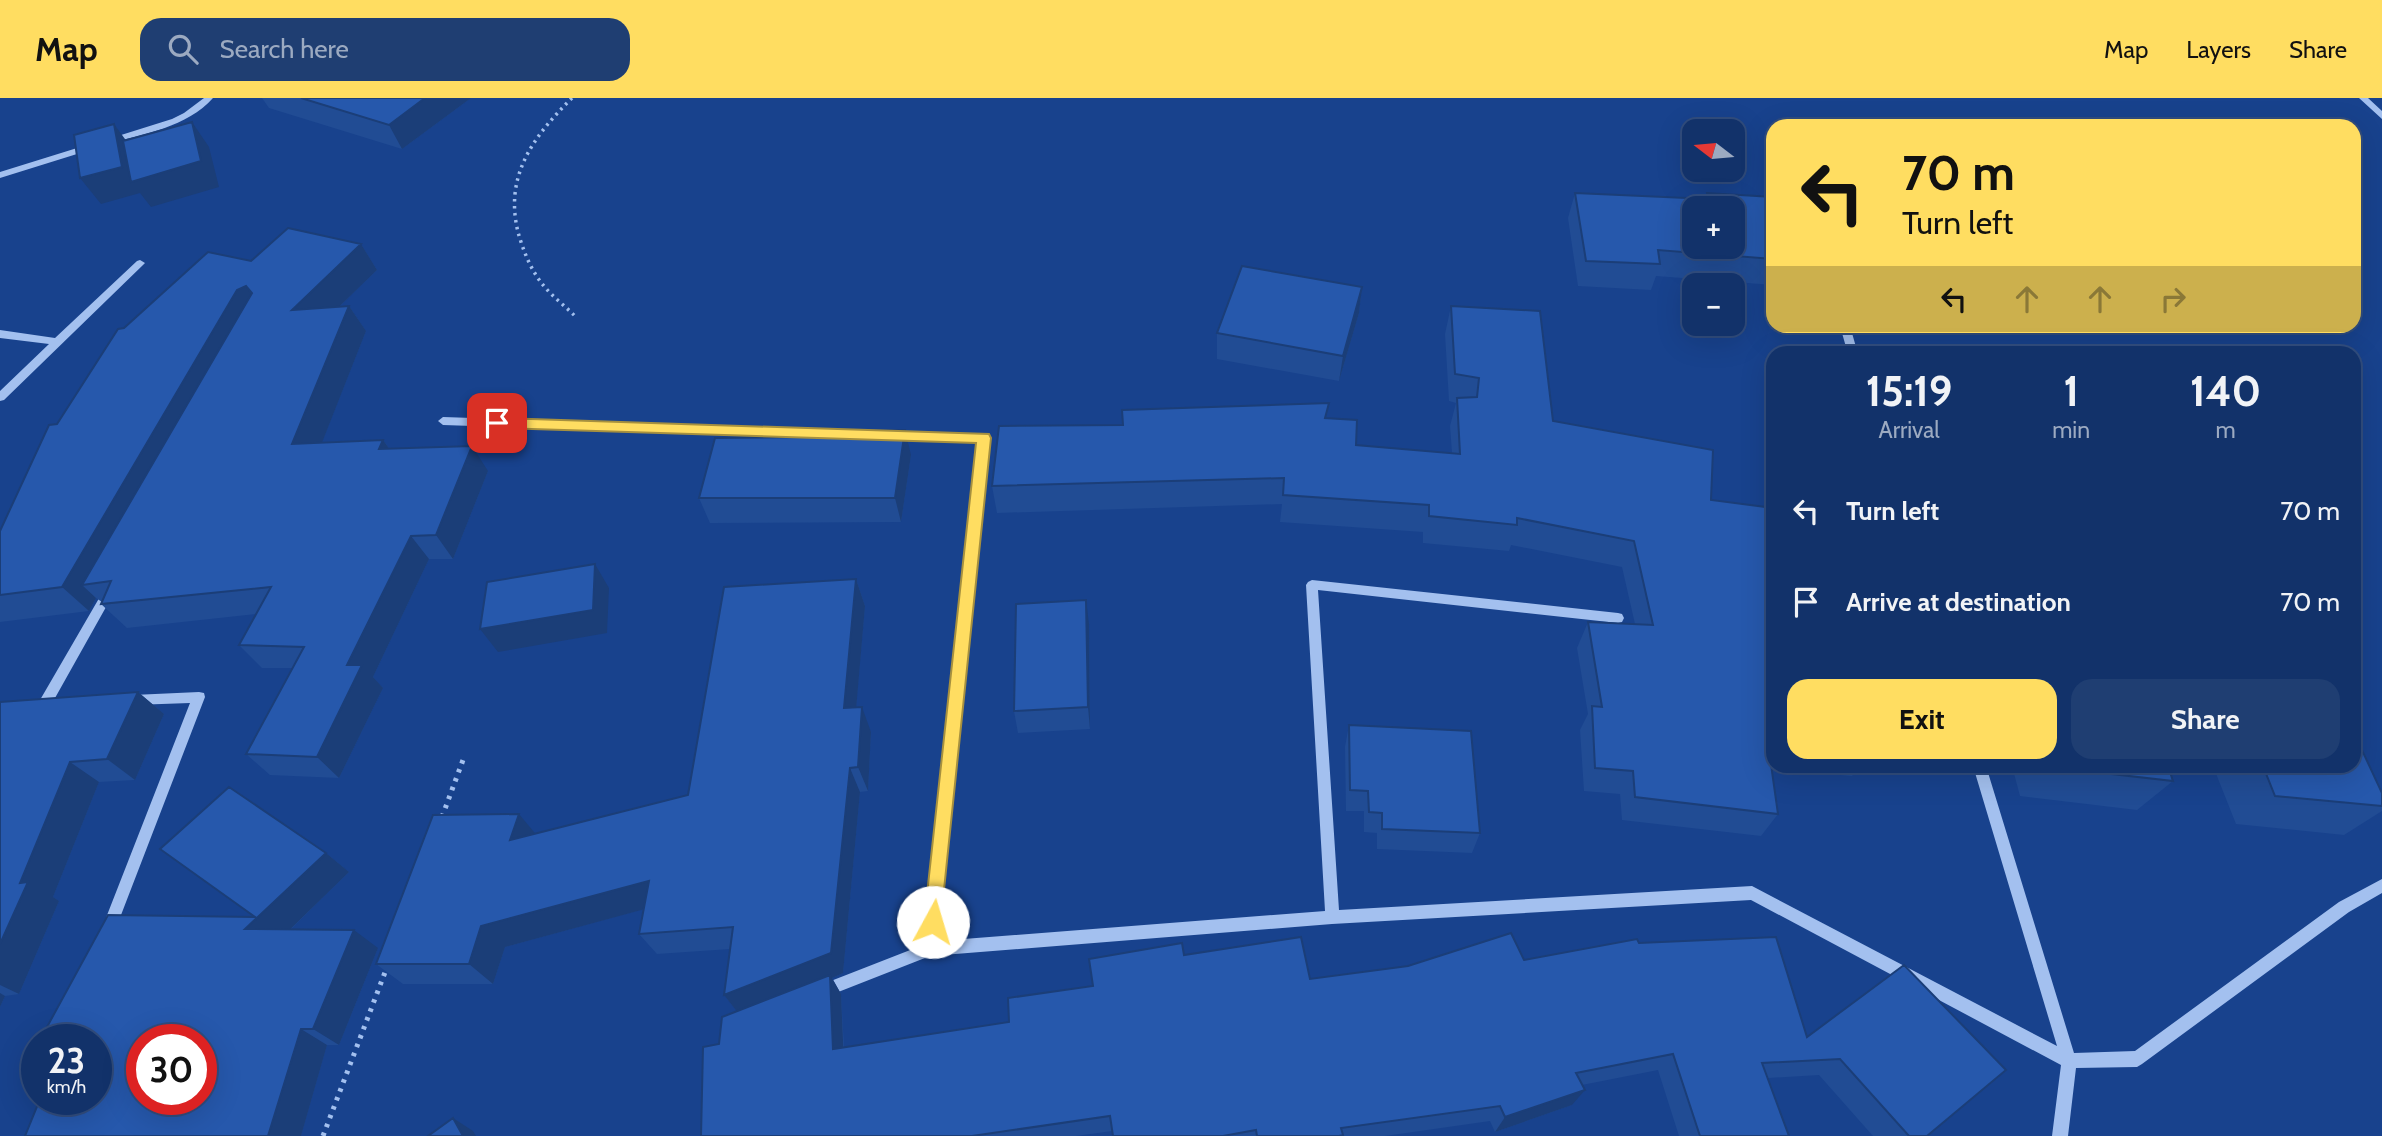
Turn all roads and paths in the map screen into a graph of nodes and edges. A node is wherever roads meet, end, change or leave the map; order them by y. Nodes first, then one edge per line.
1 (209, 98) edge
2 (572, 98) edge
3 (2363, 98) edge
4 (2382, 116) edge
5 (0, 175) edge
6 (140, 262) dead end
7 (575, 316) dead end
8 (0, 334) edge
9 (57, 342) junction
10 (0, 397) edge
11 (443, 421) dead end
12 (831, 433) edge
13 (873, 435) edge
14 (113, 583) edge
15 (1618, 618) dead end
16 (115, 701) edge
17 (73, 703) edge
18 (463, 760) dead end
19 (1981, 773) edge
20 (439, 825) edge
21 (2382, 886) edge
22 (1332, 917) junction
23 (105, 938) edge
24 (930, 949) junction
25 (391, 954) edge
26 (805, 998) edge
27 (2069, 1061) junction
28 (323, 1136) edge
29 (2060, 1136) edge

1 - 5 street
2 - 7 path
3 - 4 street
6 - 9 street
8 - 9 street
9 - 10 street
11 - 12 street
13 - 24 street
14 - 17 street
15 - 22 street
16 - 23 street
18 - 20 path
19 - 27 street
21 - 27 street
22 - 24 street
22 - 27 street
24 - 26 street
25 - 28 path
27 - 29 street

